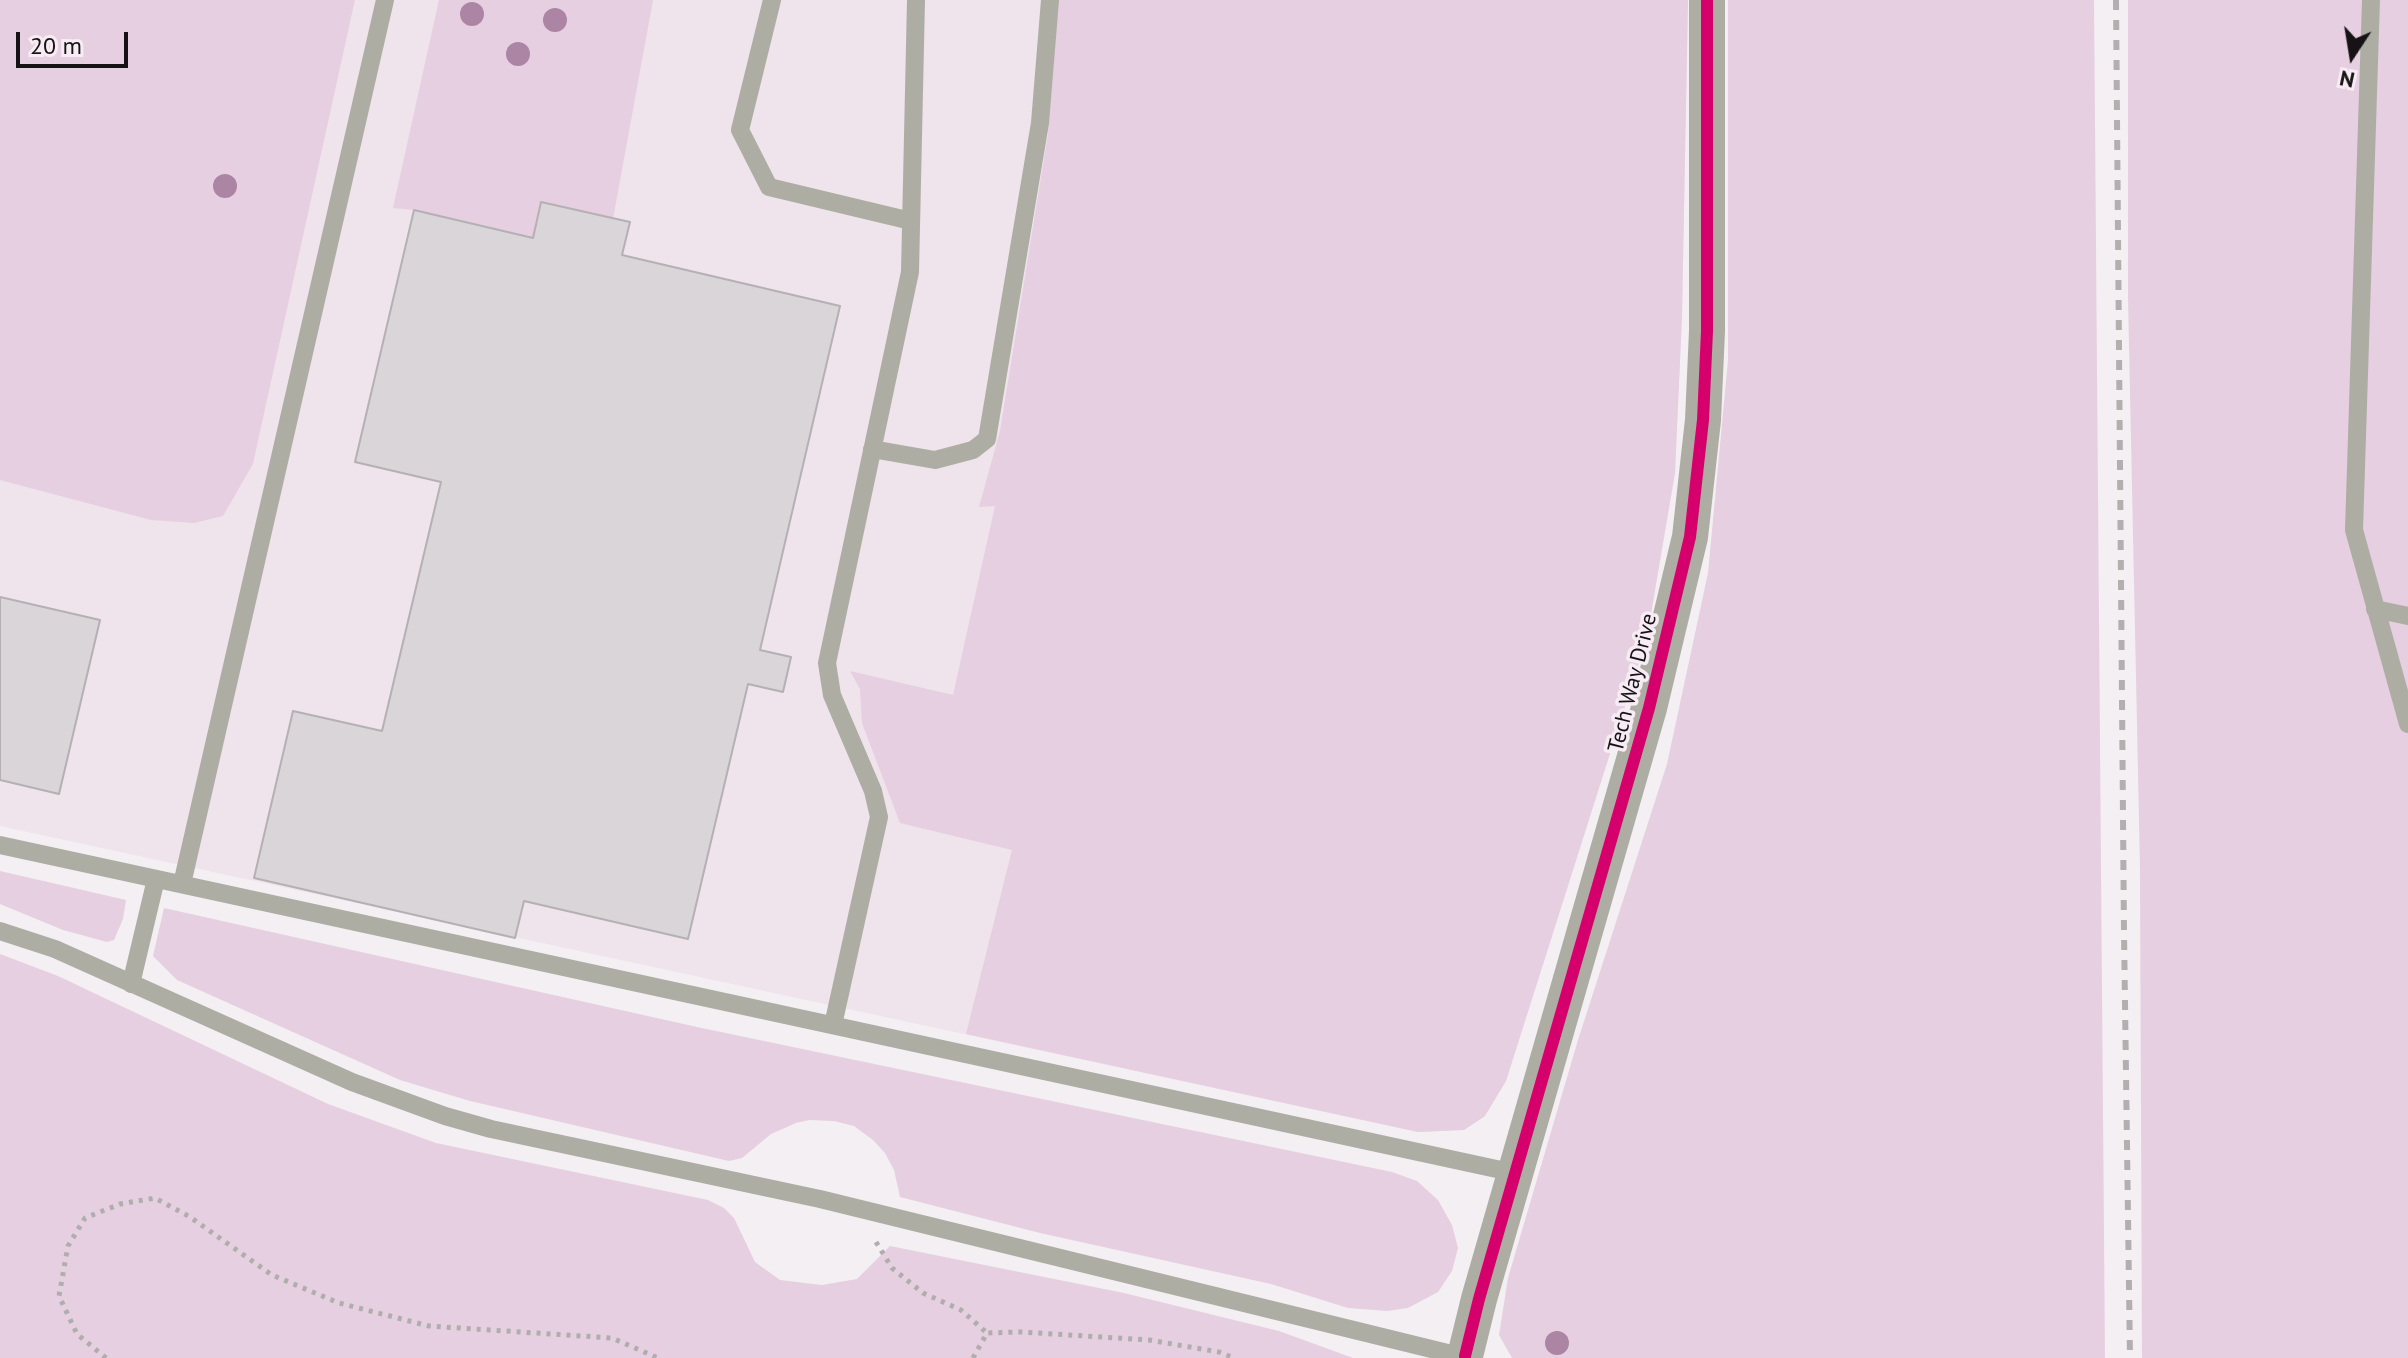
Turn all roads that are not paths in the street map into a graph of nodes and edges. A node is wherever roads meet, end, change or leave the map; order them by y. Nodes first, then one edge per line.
1 (385, 0) edge
2 (772, 0) edge
3 (916, 0) edge
4 (1050, 0) edge
5 (1707, 0) edge
6 (2371, 0) edge
7 (911, 221) junction
8 (872, 449) junction
9 (2375, 609) junction
10 (2408, 616) edge
11 (2408, 724) edge
12 (0, 845) edge
13 (156, 879) junction
14 (182, 884) junction
15 (0, 931) edge
16 (131, 984) junction
17 (833, 1025) junction
18 (1515, 1173) junction
19 (1466, 1357) edge

1 - 14 lane
2 - 7 lane
3 - 7 lane
4 - 8 lane
5 - 18 street, Tech Way Drive
6 - 9 lane
7 - 8 lane
8 - 17 lane
9 - 10 lane
9 - 11 lane
12 - 13 lane
13 - 14 lane
13 - 16 lane
14 - 17 lane
15 - 16 lane
16 - 19 lane
17 - 18 lane
18 - 19 street, Tech Way Drive

